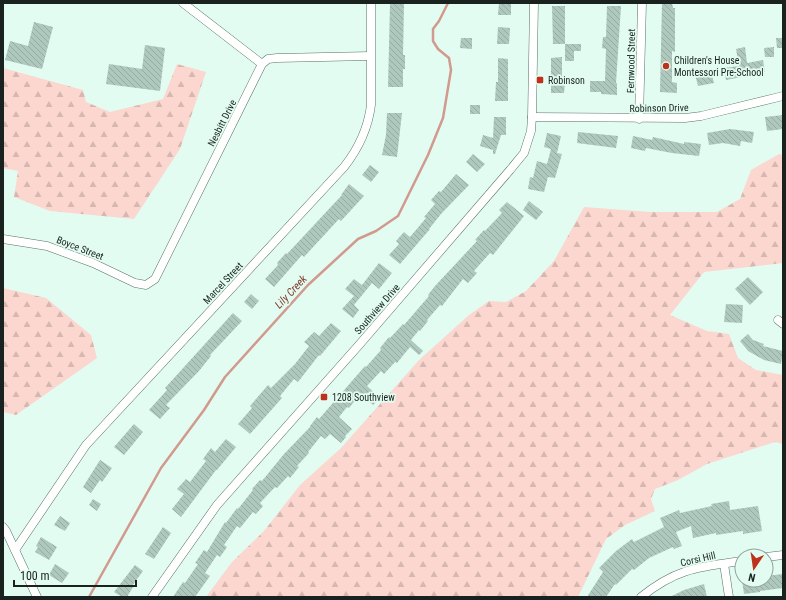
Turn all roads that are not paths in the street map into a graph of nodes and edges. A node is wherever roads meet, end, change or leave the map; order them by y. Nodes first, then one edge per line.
1 (183, 3) edge
2 (371, 3) edge
3 (534, 3) edge
4 (642, 3) edge
5 (370, 56) junction
6 (262, 64) junction
7 (783, 96) edge
8 (532, 117) junction
9 (639, 119) junction
10 (3, 239) edge
11 (146, 285) joint
12 (3, 527) edge
13 (15, 550) junction
14 (734, 562) edge
15 (724, 564) junction
16 (38, 597) edge
17 (152, 597) edge
18 (641, 597) edge
19 (729, 597) edge

1 - 6 street
2 - 5 street, Marcel Street
3 - 8 street, Southview Drive
4 - 9 street, Fernwood Street
5 - 6 street
5 - 13 street, Marcel Street
6 - 11 street, Nesbitt Drive
7 - 9 street, Robinson Drive
8 - 9 street, Robinson Drive
8 - 17 street, Southview Drive
10 - 11 street, Boyce Street
12 - 13 street
13 - 16 street
14 - 15 street, Corsi Hill
15 - 18 street, Corsi Hill
15 - 19 street

